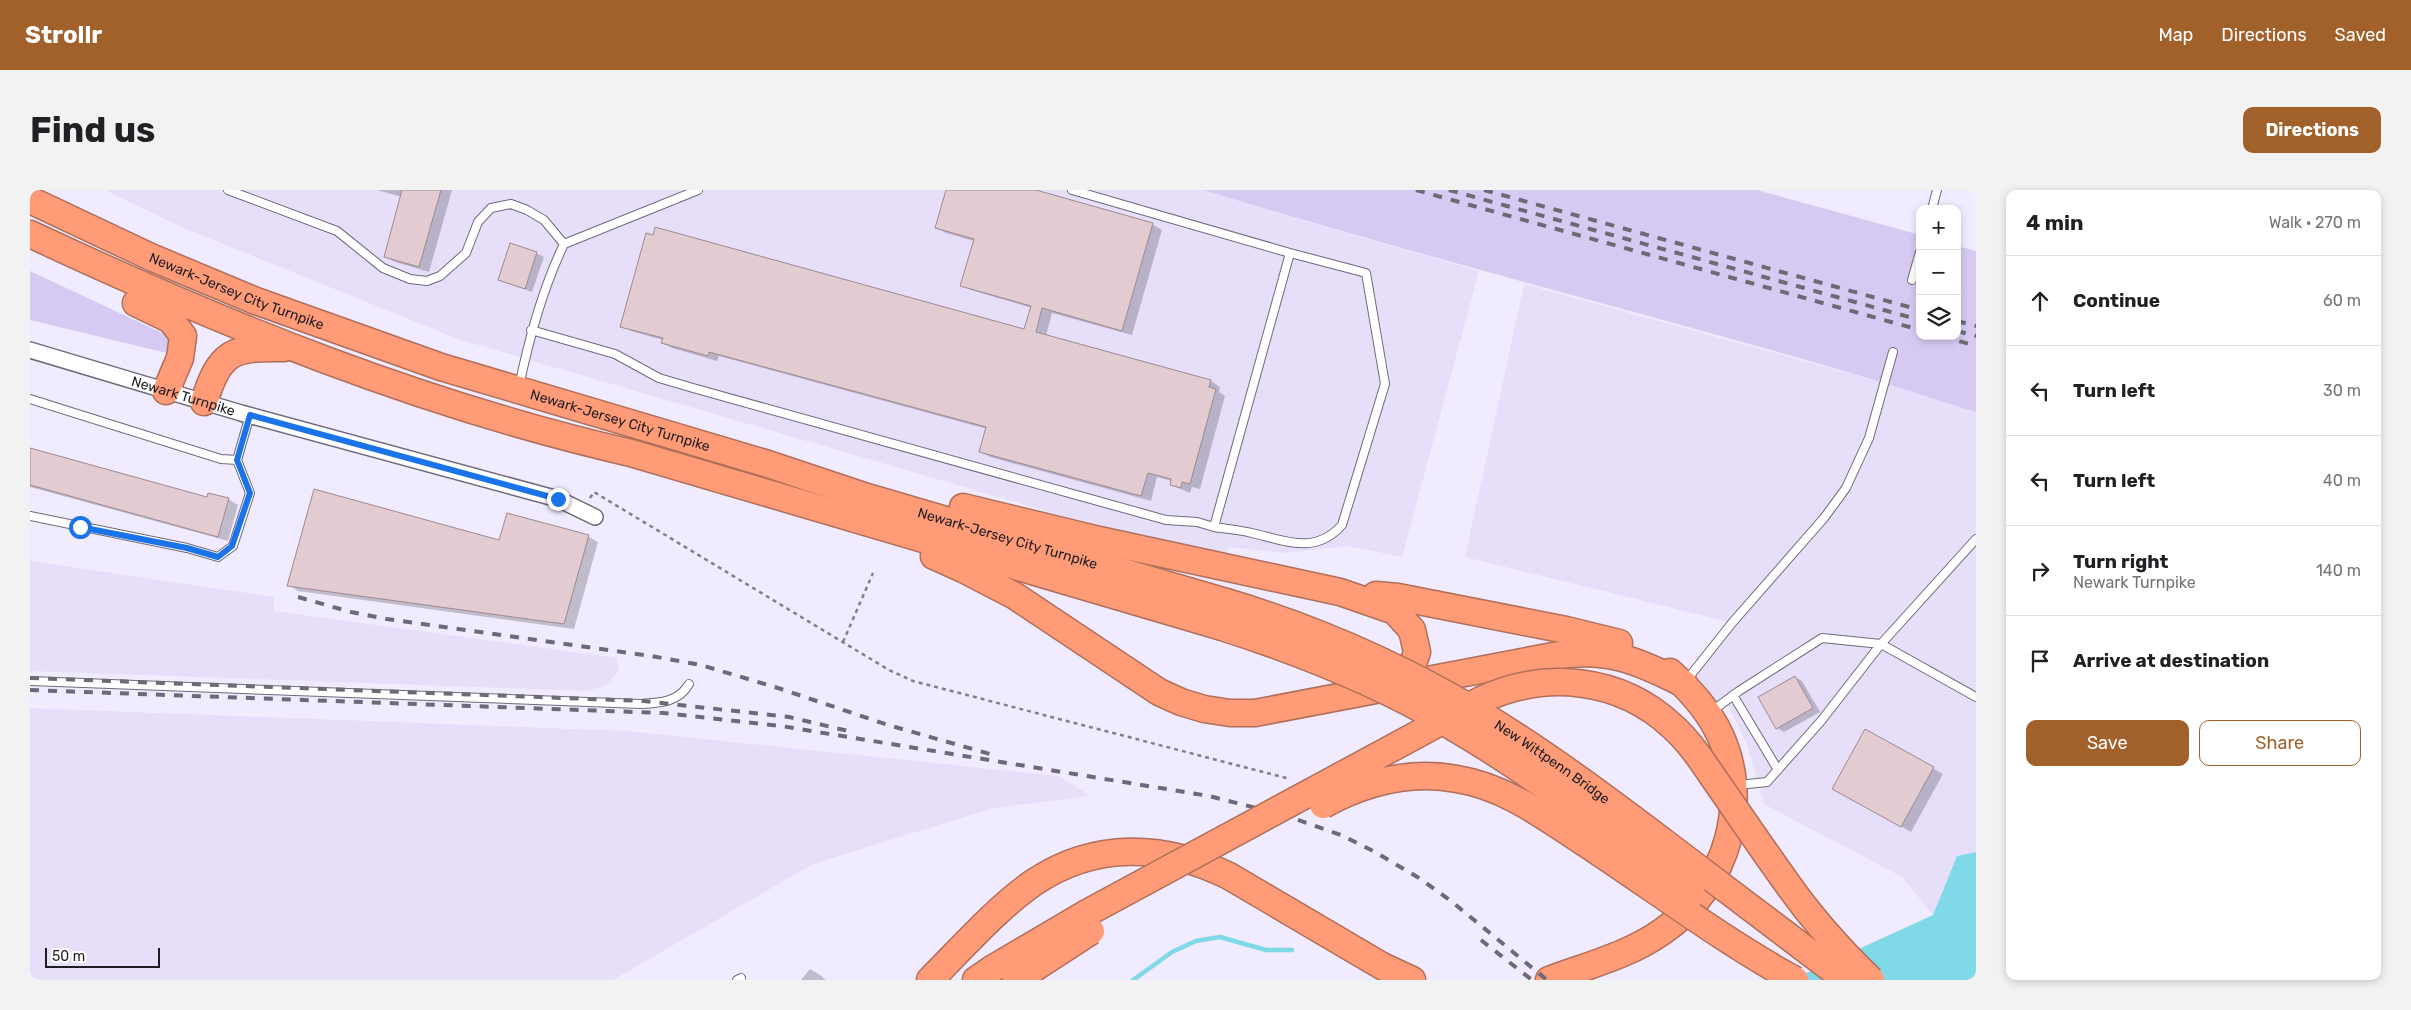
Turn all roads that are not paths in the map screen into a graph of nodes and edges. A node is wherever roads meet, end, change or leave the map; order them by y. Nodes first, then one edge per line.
1 (228, 190) edge
2 (698, 190) edge
3 (1072, 190) edge
4 (1937, 190) edge
5 (30, 200) edge
6 (1933, 205) edge
7 (34, 236) edge
8 (564, 244) junction
9 (1290, 253) junction
10 (1916, 266) edge
11 (1912, 280) dead end
12 (531, 330) junction
13 (295, 349) junction
14 (30, 350) edge
15 (1893, 352) dead end
16 (166, 390) junction
17 (518, 391) junction
18 (30, 399) edge
19 (204, 402) junction
20 (250, 415) junction
21 (564, 438) junction
22 (237, 460) junction
23 (768, 464) junction
24 (588, 513) road end
25 (30, 516) edge
26 (1214, 528) junction
27 (1976, 539) edge
28 (1340, 592) junction
29 (1226, 602) joint
30 (1220, 626) joint
31 (1881, 644) junction
32 (30, 681) edge
33 (689, 684) dead end
34 (1684, 684) junction
35 (1349, 694) junction
36 (1733, 695) junction
37 (1976, 697) edge
38 (1708, 714) junction
39 (1778, 770) junction
40 (1733, 786) junction
41 (984, 975) edge
42 (930, 980) edge
43 (1016, 980) edge
44 (1412, 980) edge
45 (1549, 980) edge
46 (1795, 980) edge
47 (1801, 980) edge
48 (1846, 980) edge
49 (1871, 980) edge

1 - 8 lane
2 - 8 lane
3 - 9 lane
4 - 6 lane
5 - 17 highway, Newark-Jersey City Turnpike
7 - 13 highway, Newark-Jersey City Turnpike
7 - 16 highway
8 - 12 lane
9 - 26 lane
9 - 26 lane
10 - 11 lane
12 - 17 lane
12 - 26 lane
13 - 19 highway
13 - 21 highway, Newark-Jersey City Turnpike
14 - 16 street, Newark Turnpike
15 - 34 lane
16 - 19 street, Newark Turnpike
17 - 23 highway, Newark-Jersey City Turnpike
18 - 22 lane
19 - 20 street, Newark Turnpike
20 - 22 lane
20 - 24 street, Newark Turnpike
21 - 30 highway, Newark-Jersey City Turnpike
21 - 35 highway
22 - 25 lane
23 - 28 highway
23 - 29 highway, Newark-Jersey City Turnpike
27 - 31 lane
28 - 34 highway
28 - 35 highway
29 - 48 highway, New Wittpenn Bridge, bridge
30 - 47 highway, New Wittpenn Bridge, bridge
31 - 36 lane
31 - 37 lane
31 - 39 lane
32 - 33 lane
34 - 35 highway
34 - 38 highway
36 - 38 lane
36 - 39 lane
38 - 40 highway
39 - 40 lane
40 - 45 highway
41 - 49 highway, bridge
42 - 44 highway
43 - 46 highway, bridge

